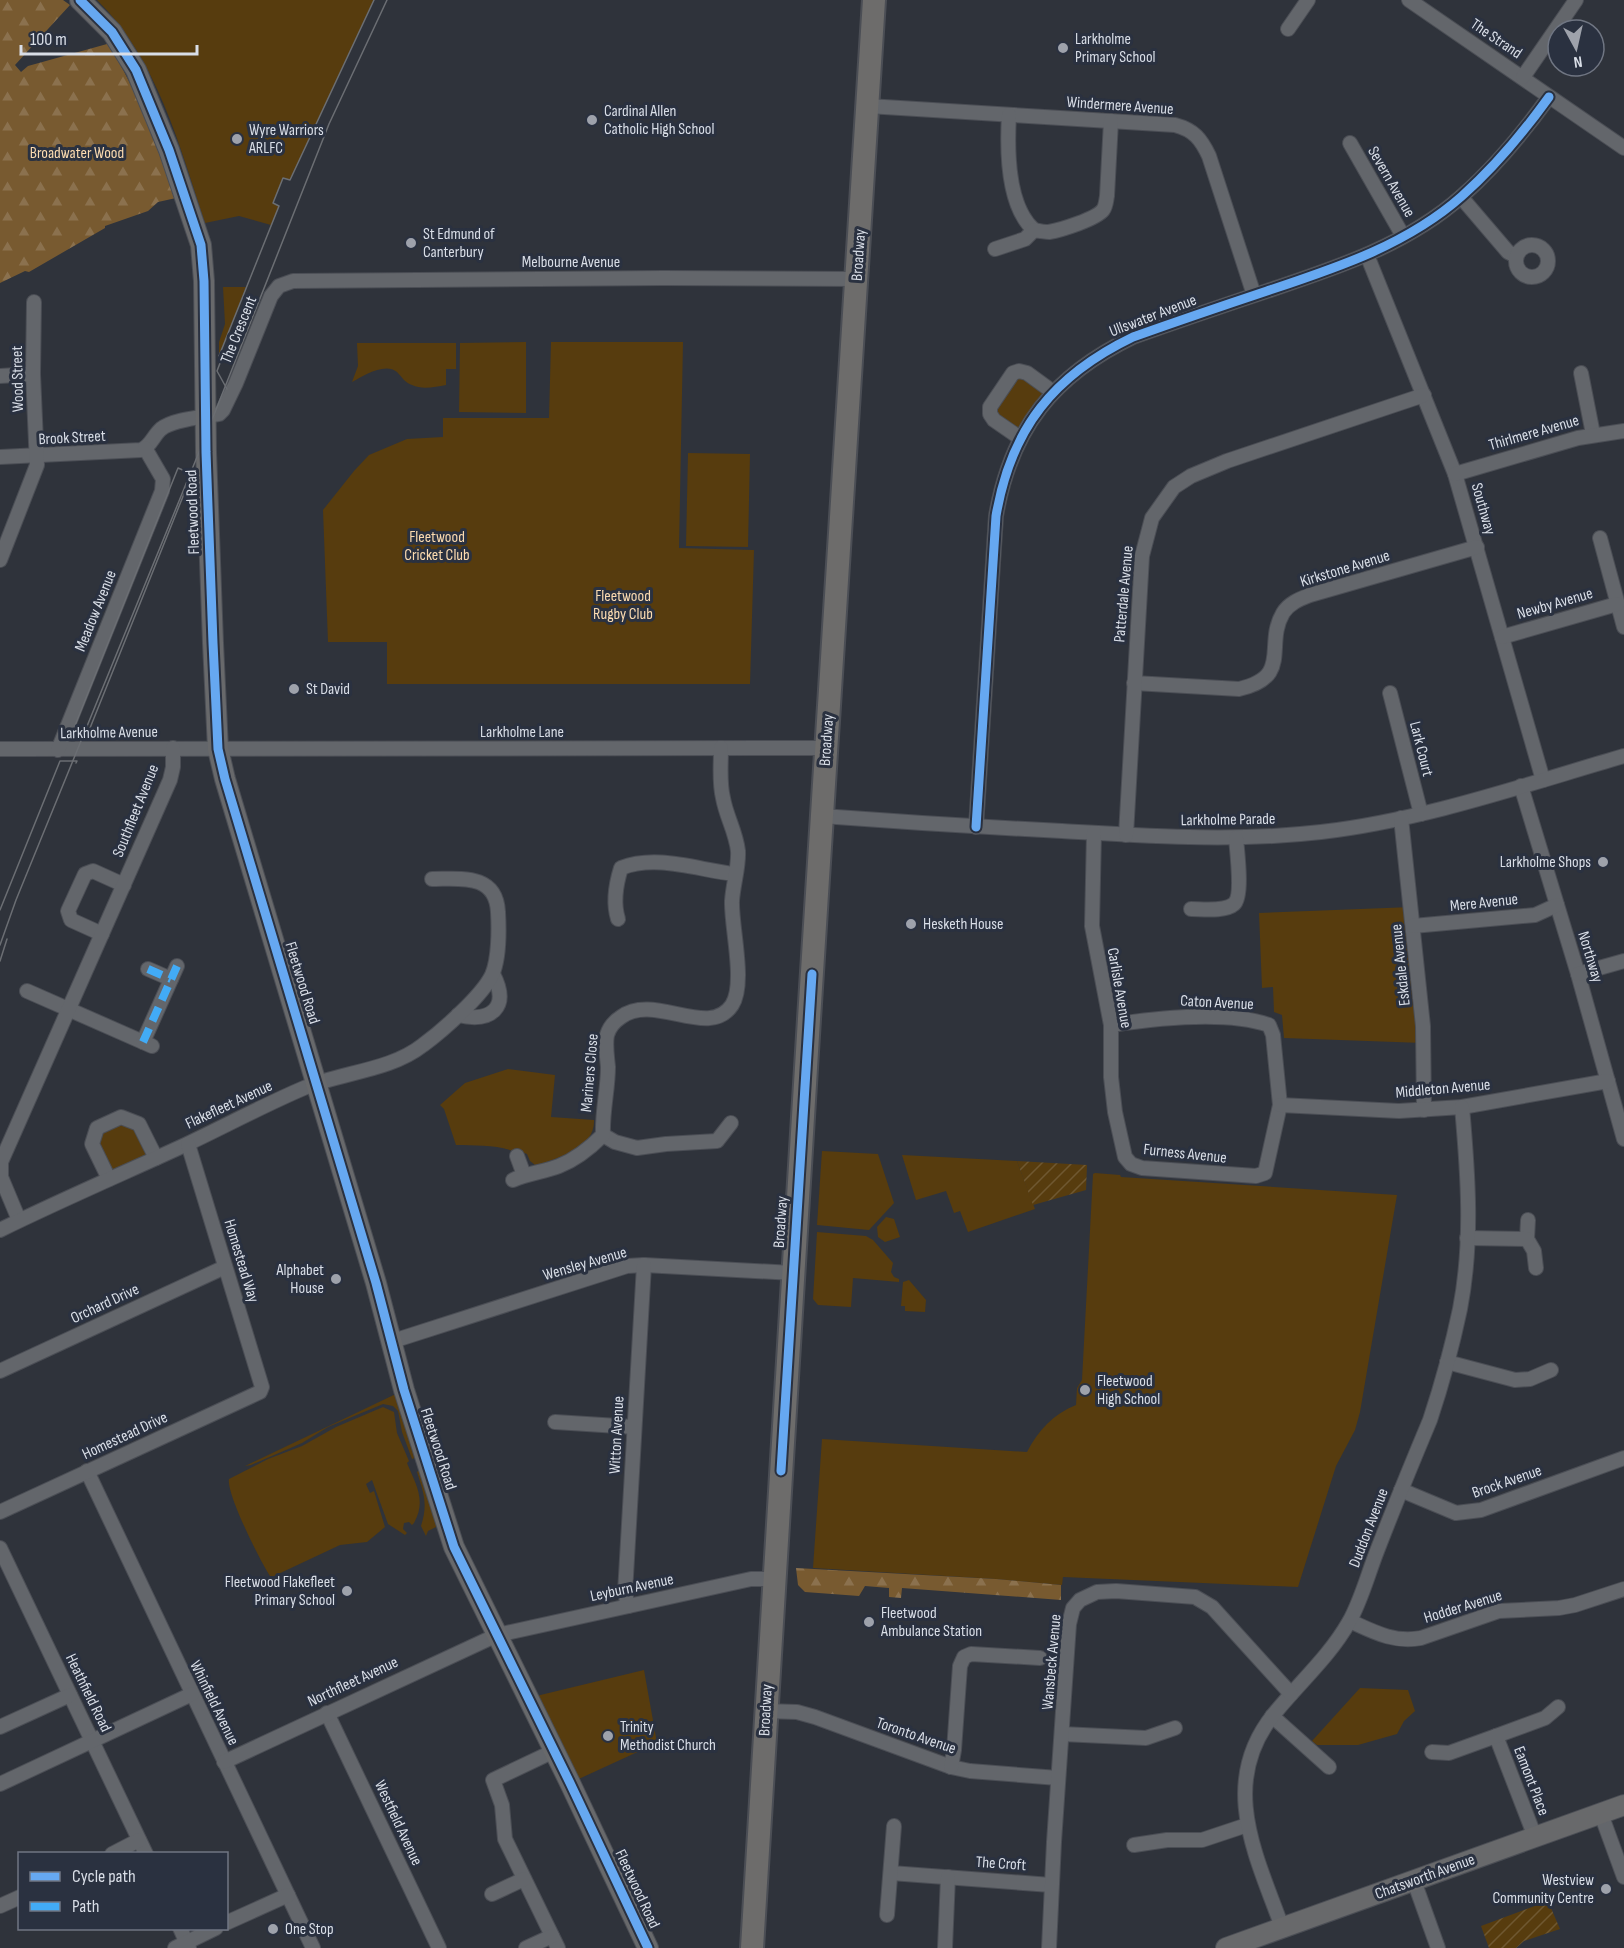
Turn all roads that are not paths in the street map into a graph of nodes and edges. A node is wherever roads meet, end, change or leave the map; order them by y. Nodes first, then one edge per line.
1 (80, 0) edge
2 (874, 0) edge
3 (1308, 0) edge
4 (1409, 0) edge
5 (1575, 0) edge
6 (1288, 29) dead end
7 (1523, 77) junction
8 (1549, 97) junction
9 (868, 106) junction
10 (1009, 115) junction
11 (1111, 121) junction
12 (1350, 143) dead end
13 (1624, 148) edge
14 (1461, 197) junction
15 (1034, 230) junction
16 (1403, 236) junction
17 (994, 249) dead end
18 (1367, 255) junction
19 (1516, 256) dead end
20 (857, 279) junction
21 (285, 283) joint
22 (1254, 295) junction
23 (34, 302) dead end
24 (1581, 373) dead end
25 (33, 374) junction
26 (0, 376) edge
27 (1053, 392) junction
28 (1424, 395) junction
29 (206, 417) junction
30 (1624, 431) edge
31 (1593, 434) junction
32 (1020, 438) junction
33 (145, 448) junction
34 (37, 456) junction
35 (0, 457) edge
36 (1455, 474) junction
37 (1600, 538) dead end
38 (1477, 547) junction
39 (0, 560) edge
40 (1617, 604) junction
41 (1624, 627) edge
42 (1502, 637) junction
43 (1134, 683) junction
44 (1390, 693) dead end
45 (173, 748) junction
46 (721, 748) junction
47 (826, 748) junction
48 (0, 749) edge
49 (219, 749) junction
50 (58, 750) junction
51 (1624, 756) edge
52 (1543, 780) junction
53 (1521, 786) junction
54 (1421, 814) junction
55 (822, 816) junction
56 (1401, 818) junction
57 (976, 827) junction
58 (1094, 833) junction
59 (1126, 835) junction
60 (1236, 838) junction
61 (735, 874) junction
62 (432, 879) dead end
63 (124, 885) junction
64 (1557, 905) junction
65 (1191, 909) dead end
66 (618, 920) dead end
67 (1413, 926) junction
68 (102, 934) junction
69 (1624, 961) edge
70 (177, 966) dead end
71 (148, 969) dead end
72 (493, 974) junction
73 (1578, 975) junction
74 (171, 979) junction
75 (27, 991) dead end
76 (69, 1008) junction
77 (458, 1015) junction
78 (1111, 1025) junction
79 (1608, 1081) junction
80 (317, 1084) junction
81 (1280, 1105) junction
82 (1462, 1107) junction
83 (1424, 1110) junction
84 (731, 1123) dead end
85 (603, 1135) junction
86 (1624, 1139) edge
87 (188, 1144) junction
88 (1122, 1147) joint
89 (517, 1156) dead end
90 (156, 1158) junction
91 (1256, 1176) joint
92 (109, 1179) junction
93 (19, 1220) junction
94 (1527, 1220) dead end
95 (0, 1230) edge
96 (1467, 1238) junction
97 (1527, 1239) junction
98 (644, 1265) junction
99 (225, 1268) junction
100 (1536, 1268) dead end
101 (793, 1273) junction
102 (393, 1341) junction
103 (1447, 1362) junction
104 (1551, 1370) dead end
105 (0, 1371) edge
106 (262, 1387) joint
107 (555, 1422) dead end
108 (634, 1427) junction
109 (1624, 1458) edge
110 (87, 1472) junction
111 (1401, 1490) junction
112 (0, 1512) edge
113 (0, 1548) edge
114 (774, 1579) junction
115 (1624, 1589) edge
116 (628, 1606) junction
117 (1350, 1621) junction
118 (497, 1635) junction
119 (1040, 1658) dead end
120 (192, 1694) junction
121 (1291, 1694) junction
122 (70, 1695) junction
123 (1558, 1707) dead end
124 (766, 1711) junction
125 (327, 1713) junction
126 (1272, 1716) junction
127 (0, 1727) edge
128 (1175, 1728) dead end
129 (1062, 1734) junction
130 (1496, 1736) junction
131 (93, 1741) junction
132 (554, 1751) junction
133 (1432, 1752) dead end
134 (224, 1762) junction
135 (951, 1767) junction
136 (1329, 1767) dead end
137 (1058, 1778) junction
138 (0, 1785) edge
139 (1624, 1805) edge
140 (1601, 1814) junction
141 (894, 1826) dead end
142 (1247, 1826) junction
143 (1535, 1837) junction
144 (139, 1840) junction
145 (1134, 1845) dead end
146 (116, 1852) edge
147 (145, 1852) edge
148 (891, 1873) junction
149 (948, 1877) junction
150 (1624, 1878) edge
151 (524, 1879) junction
152 (1414, 1881) junction
153 (1051, 1885) junction
154 (492, 1894) dead end
155 (288, 1895) junction
156 (18, 1898) edge
157 (0, 1906) edge
158 (887, 1915) dead end
159 (228, 1922) edge
160 (1282, 1928) junction
161 (180, 1930) edge
162 (214, 1930) edge
163 (555, 1942) edge
164 (184, 1946) edge
165 (313, 1948) edge
166 (439, 1948) edge
167 (526, 1948) edge
168 (648, 1948) edge
169 (752, 1948) edge
170 (945, 1948) edge
171 (1049, 1948) edge
172 (1226, 1948) edge
173 (1438, 1948) edge

1 - 29 street, Fleetwood Road
2 - 9 main road, Broadway
3 - 6 street
4 - 7 street, The Strand
5 - 7 street
7 - 8 street, The Strand
8 - 13 street, The Strand
8 - 14 street, Ullswater Avenue
9 - 10 street, Windermere Avenue
9 - 20 main road, Broadway
10 - 11 street, Windermere Avenue
10 - 15 street
11 - 15 street
11 - 22 street, Windermere Avenue
12 - 16 street, Severn Avenue
14 - 16 street, Ullswater Avenue
14 - 19 street
15 - 17 street
16 - 18 street, Ullswater Avenue
18 - 22 street, Ullswater Avenue
18 - 28 street, Southway
20 - 21 street, Melbourne Avenue
20 - 47 main road, Broadway
21 - 29 street, The Crescent
22 - 27 street, Ullswater Avenue
23 - 25 street, Wood Street
24 - 31 street
25 - 26 street
25 - 34 street, Wood Street
27 - 32 street, Ullswater Avenue
27 - 32 street
28 - 36 street, Southway
28 - 43 street, Patterdale Avenue
29 - 33 street
29 - 49 street, Fleetwood Road
30 - 31 street, Thirlmere Avenue
31 - 36 street, Thirlmere Avenue
32 - 57 street, Ullswater Avenue
33 - 34 street, Brook Street
33 - 50 street, Meadow Avenue
34 - 35 street, Brook Street
34 - 39 street, Wood Street
36 - 38 street, Southway
37 - 40 street, Newby Avenue
38 - 42 street, Southway
38 - 43 street, Kirkstone Avenue
40 - 41 street, Newby Avenue
40 - 42 street, Newby Avenue
42 - 52 street, Southway
43 - 59 street, Patterdale Avenue
44 - 54 street, Lark Court
45 - 49 street, Larkholme Avenue
45 - 50 street, Larkholme Avenue
45 - 63 street, Southfleet Avenue
46 - 47 street, Larkholme Lane
46 - 49 street, Larkholme Lane
46 - 61 street, Mariners Close
47 - 55 main road, Broadway
48 - 50 street, Larkholme Avenue
49 - 80 street, Fleetwood Road
51 - 52 street, Larkholme Parade
52 - 53 street, Larkholme Parade
53 - 54 street, Larkholme Parade
53 - 64 street, Northway
54 - 56 street, Larkholme Parade
55 - 57 street, Larkholme Parade
55 - 101 main road, Broadway
56 - 60 street, Larkholme Parade
56 - 67 street, Eskdale Avenue
57 - 58 street, Larkholme Parade
58 - 59 street, Larkholme Parade
58 - 78 street, Carlisle Avenue
59 - 60 street, Larkholme Parade
60 - 65 street
61 - 66 street
61 - 85 street, Mariners Close
62 - 72 street
63 - 68 street, Southfleet Avenue
63 - 68 street, Southfleet Avenue
64 - 67 street, Mere Avenue
64 - 73 street, Northway
67 - 83 street, Eskdale Avenue
68 - 76 street, Southfleet Avenue
69 - 73 street
70 - 74 street
71 - 74 street
72 - 77 street, Flakefleet Avenue
72 - 77 street
73 - 79 street, Northway
74 - 76 street
75 - 76 street
76 - 93 street, Southfleet Avenue
77 - 80 street, Flakefleet Avenue
78 - 81 street, Caton Avenue
78 - 88 street, Carlisle Avenue
79 - 82 street, Middleton Avenue
79 - 86 street, Northway
80 - 87 street, Flakefleet Avenue
80 - 102 street, Fleetwood Road
81 - 83 street, Middleton Avenue
81 - 91 street, Caton Avenue
82 - 83 street, Middleton Avenue
82 - 96 street, Duddon Avenue
84 - 85 street, Mariners Close
85 - 89 street, Mariners Close
87 - 90 street, Flakefleet Avenue
87 - 99 street, Homestead Way
88 - 91 street, Furness Avenue
90 - 92 street, Flakefleet Avenue
90 - 92 street
92 - 93 street, Flakefleet Avenue
93 - 95 street, Flakefleet Avenue
94 - 97 street
96 - 97 street
96 - 103 street, Duddon Avenue
97 - 100 street
98 - 101 street, Wensley Avenue
98 - 102 street, Wensley Avenue
98 - 108 street, Witton Avenue
99 - 105 street, Orchard Drive
99 - 106 street, Homestead Way
101 - 114 main road, Broadway
102 - 118 street, Fleetwood Road
103 - 104 street
103 - 111 street, Duddon Avenue
106 - 110 street, Homestead Drive
107 - 108 street
108 - 116 street, Witton Avenue
109 - 111 street, Brock Avenue
110 - 112 street, Homestead Drive
110 - 120 street, Whinfield Avenue
111 - 117 street, Duddon Avenue
113 - 122 street, Heathfield Road
114 - 116 street, Leyburn Avenue
114 - 124 main road, Broadway
115 - 117 street, Hodder Avenue
116 - 118 street, Leyburn Avenue
117 - 121 street, Duddon Avenue
118 - 125 street, Northfleet Avenue
118 - 132 street, Fleetwood Road
119 - 135 street
120 - 131 street
120 - 134 street, Whinfield Avenue
121 - 126 street, Duddon Avenue
121 - 129 street, Wansbeck Avenue
122 - 127 street
122 - 131 street, Heathfield Road
123 - 130 street, Eamont Place
124 - 135 street, Toronto Avenue
124 - 169 main road, Broadway
125 - 134 street, Northfleet Avenue
125 - 166 street, Westfield Avenue
126 - 136 street
126 - 142 street, Duddon Avenue
128 - 129 street
129 - 137 street, Wansbeck Avenue
130 - 133 street, Eamont Place
130 - 143 street, Eamont Place
131 - 138 street
131 - 144 street, Heathfield Road
132 - 151 street
132 - 168 street, Fleetwood Road
134 - 155 street, Whinfield Avenue
135 - 137 street, Toronto Avenue
137 - 153 street, Wansbeck Avenue
139 - 140 street, Chatsworth Avenue
140 - 143 street, Chatsworth Avenue
140 - 150 street
141 - 148 street
142 - 145 street
142 - 160 street, Duddon Avenue
143 - 152 street, Chatsworth Avenue
144 - 146 street
144 - 147 street, Heathfield Road
148 - 149 street, The Croft
148 - 158 street
149 - 153 street, The Croft
149 - 170 street
151 - 154 street
151 - 163 street
152 - 160 street, Chatsworth Avenue
152 - 173 street
153 - 171 street, Wansbeck Avenue
155 - 159 street
155 - 165 street, Whinfield Avenue
156 - 157 street
160 - 172 street, Chatsworth Avenue
161 - 164 street
162 - 164 street
163 - 167 street

